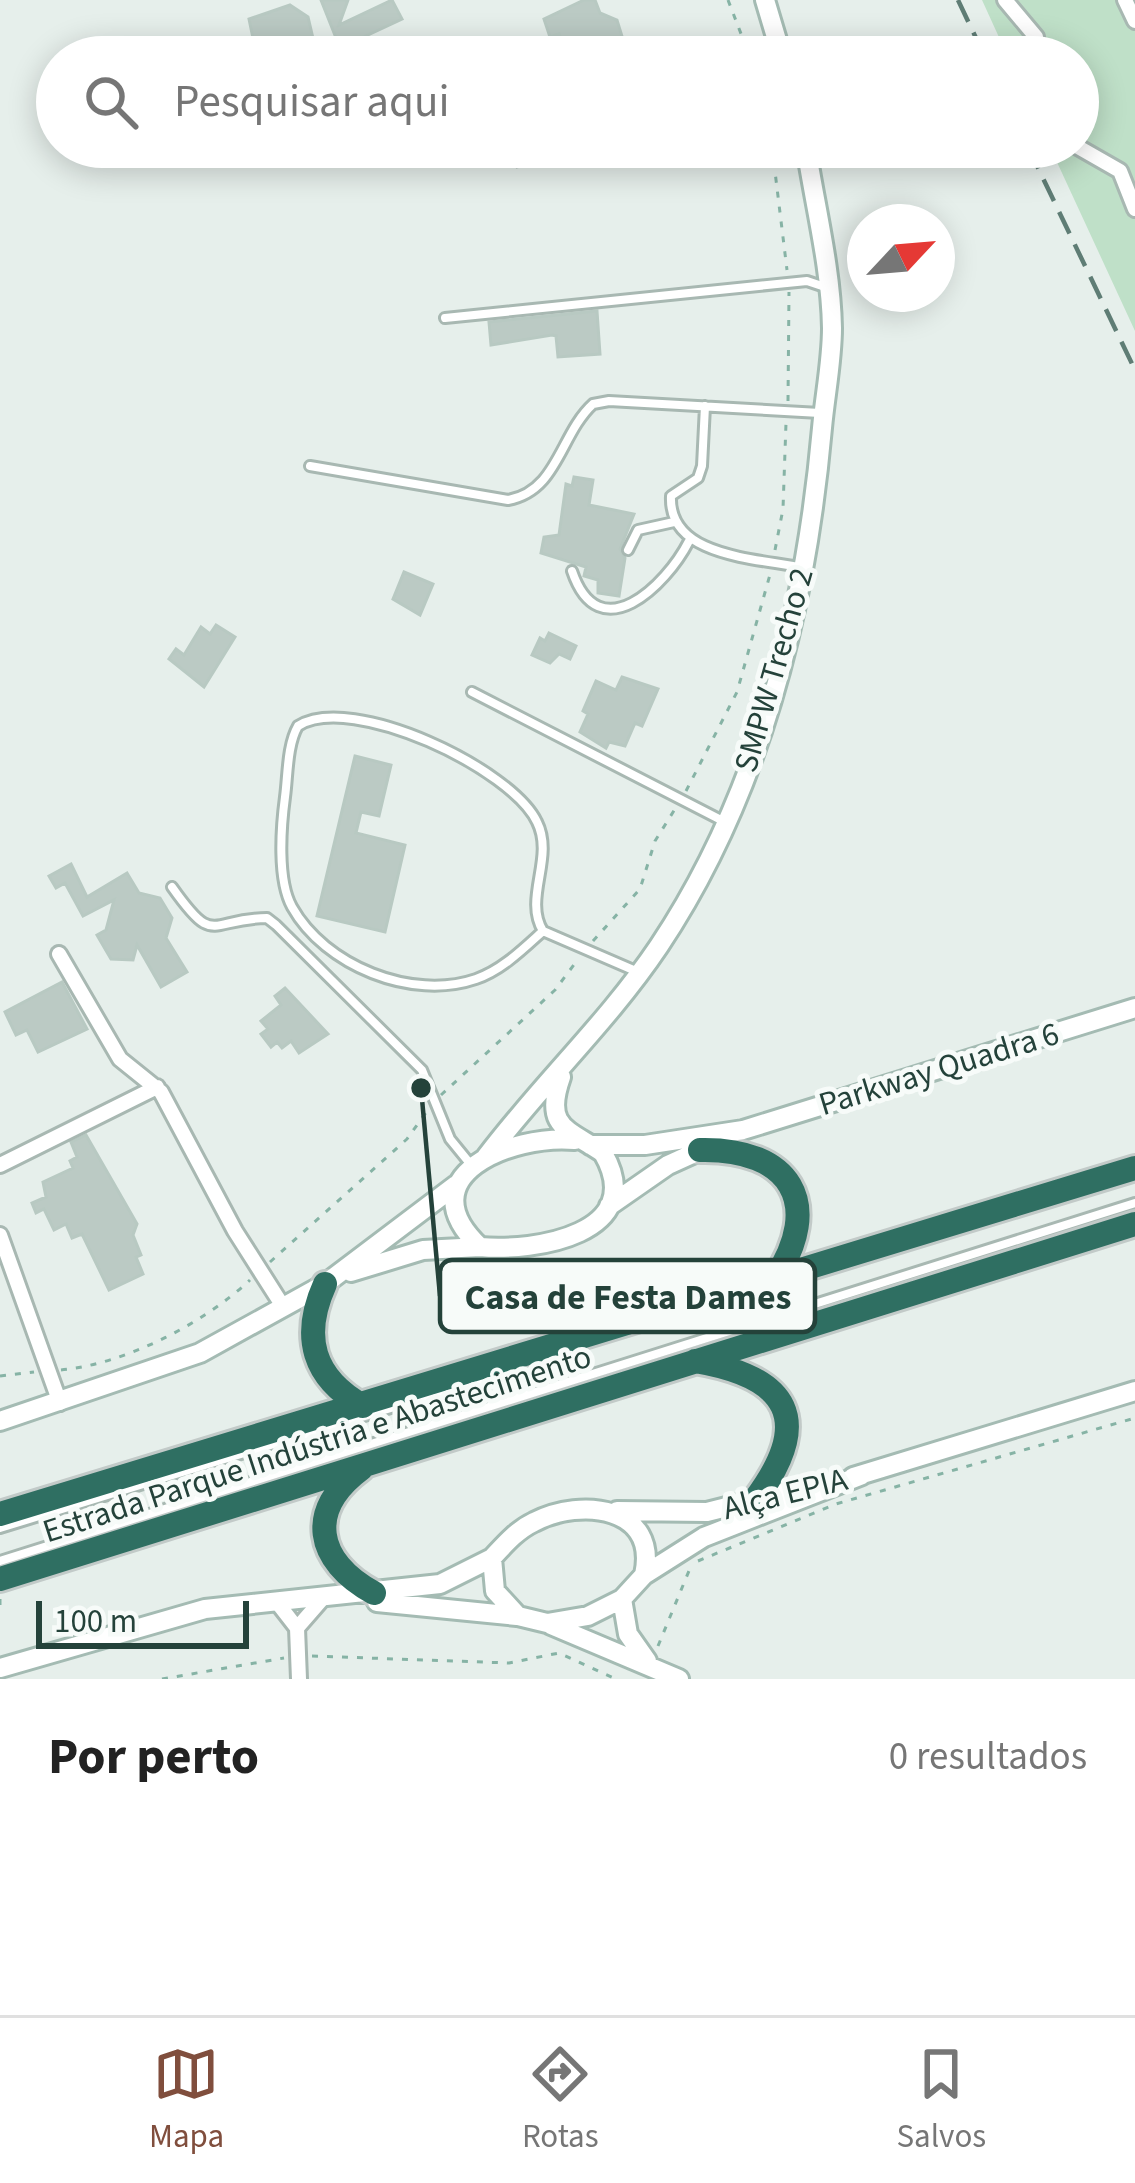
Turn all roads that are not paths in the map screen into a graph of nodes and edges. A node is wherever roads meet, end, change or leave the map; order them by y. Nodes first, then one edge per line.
1 (765, 0) edge
2 (1005, 0) edge
3 (1125, 0) edge
4 (1135, 21) edge
5 (776, 36) edge
6 (1035, 36) edge
7 (1099, 159) edge
8 (809, 168) edge
9 (1135, 209) edge
10 (827, 288) junction
11 (446, 318) dead end
12 (705, 406) junction
13 (824, 413) junction
14 (310, 466) dead end
15 (674, 523) junction
16 (689, 542) junction
17 (628, 550) dead end
18 (805, 569) junction
19 (572, 571) dead end
20 (472, 692) dead end
21 (724, 821) junction
22 (172, 886) dead end
23 (543, 932) junction
24 (58, 954) dead end
25 (639, 973) junction
26 (1135, 1008) edge
27 (563, 1071) junction
28 (157, 1087) junction
29 (743, 1130) junction
30 (583, 1142) junction
31 (700, 1150) junction
32 (479, 1162) junction
33 (0, 1165) edge
34 (1135, 1168) edge
35 (1135, 1179) edge
36 (456, 1185) junction
37 (1135, 1203) edge
38 (609, 1206) junction
39 (1135, 1224) edge
40 (0, 1235) edge
41 (480, 1247) junction
42 (773, 1280) junction
43 (330, 1281) junction
44 (284, 1308) junction
45 (686, 1360) junction
46 (1135, 1391) edge
47 (60, 1403) junction
48 (363, 1406) junction
49 (0, 1421) edge
50 (376, 1458) junction
51 (862, 1475) junction
52 (754, 1501) junction
53 (610, 1510) junction
54 (0, 1514) edge
55 (0, 1528) edge
56 (492, 1558) junction
57 (0, 1561) edge
58 (644, 1575) junction
59 (0, 1579) edge
60 (361, 1595) junction
61 (324, 1597) junction
62 (622, 1599) junction
63 (276, 1601) junction
64 (518, 1616) junction
65 (547, 1623) junction
66 (297, 1628) junction
67 (0, 1668) edge
68 (663, 1673) edge
69 (299, 1679) edge

1 - 5 street
2 - 6 street
3 - 4 street
7 - 9 street
8 - 10 street, SMPW Trecho 2
10 - 11 lane
10 - 13 street, SMPW Trecho 2
12 - 13 lane
12 - 14 lane
12 - 15 lane
13 - 18 street, SMPW Trecho 2
15 - 16 lane
15 - 17 lane
16 - 18 lane
16 - 19 lane
18 - 21 street, SMPW Trecho 2
20 - 21 lane
21 - 25 street, SMPW Trecho 2
22 - 32 lane
23 - 23 lane
23 - 25 lane
24 - 28 street
25 - 27 street, SMPW Trecho 2
26 - 29 street, Parkway Quadra 6
27 - 30 street
27 - 32 street, SMPW Trecho 2
28 - 33 street
28 - 44 street
29 - 30 street, Parkway Quadra 6
29 - 31 street, Parkway Quadra 6
30 - 32 street
30 - 38 street
31 - 38 street, Parkway Quadra 6
31 - 42 highway
32 - 36 street
34 - 42 highway, Estrada Parque Indústria e Abastecimento
35 - 55 lane
36 - 41 street
36 - 43 street
37 - 57 lane
38 - 41 street
39 - 45 highway, Estrada Parque Indústria e Abastecimento
40 - 47 street
41 - 43 street
42 - 48 highway, Estrada Parque Indústria e Abastecimento
43 - 44 street
43 - 48 highway
44 - 47 street
45 - 50 highway, Estrada Parque Indústria e Abastecimento
45 - 52 highway
46 - 51 street
47 - 49 street
48 - 54 highway, Estrada Parque Indústria e Abastecimento
50 - 59 highway, Estrada Parque Indústria e Abastecimento
50 - 60 highway
51 - 52 street, Alça EPIA
51 - 58 street, Alça EPIA
52 - 53 street, Alça EPIA
53 - 56 street
53 - 58 street
56 - 60 street
56 - 64 street
58 - 62 street
60 - 61 street
60 - 64 street
61 - 63 street
61 - 66 street
62 - 65 street
62 - 68 street
63 - 66 street
63 - 67 street
64 - 65 street
65 - 68 street
66 - 69 street

